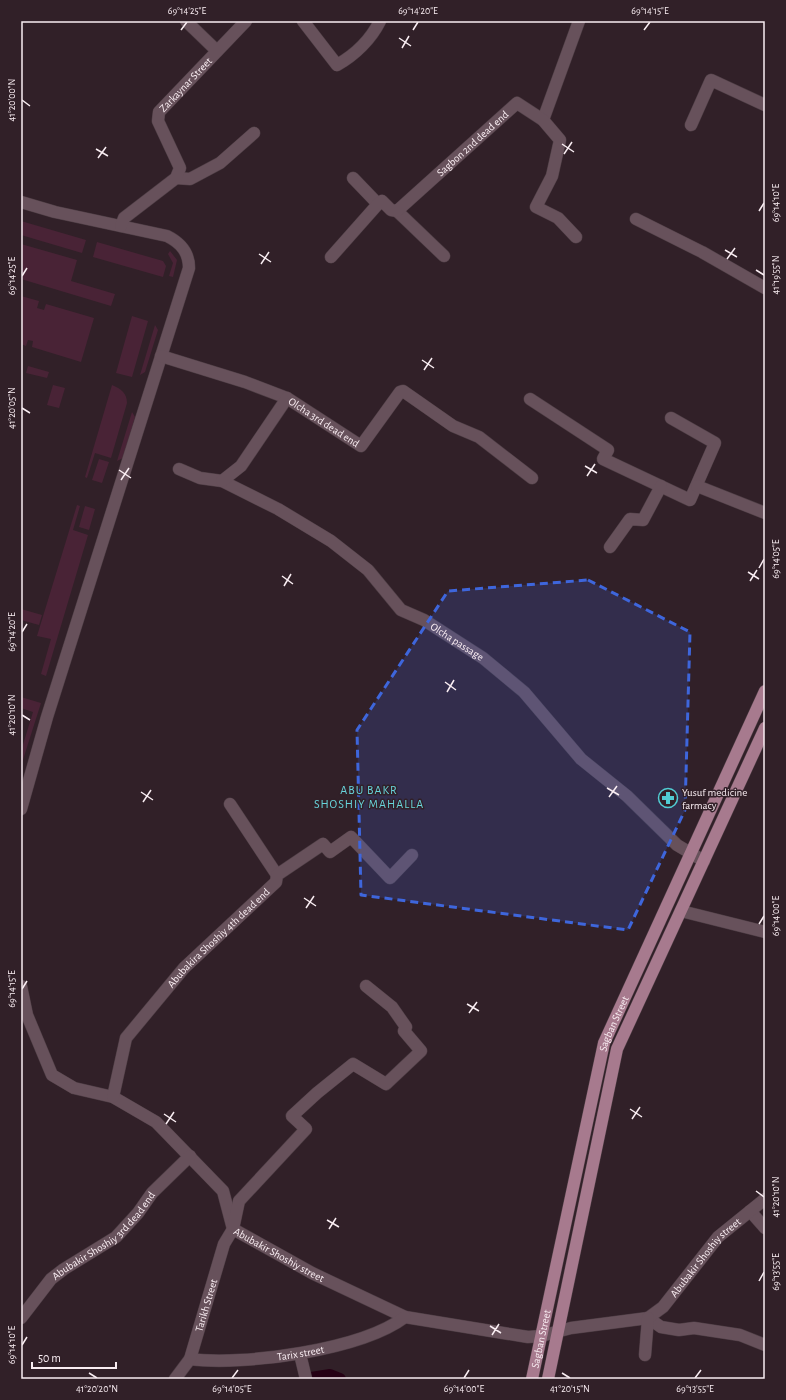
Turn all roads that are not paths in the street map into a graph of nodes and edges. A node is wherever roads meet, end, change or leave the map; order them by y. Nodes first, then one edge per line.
1 (186, 21) edge
2 (246, 21) edge
3 (303, 21) edge
4 (380, 21) edge
5 (579, 21) edge
6 (216, 51) junction
7 (765, 105) edge
8 (543, 120) junction
9 (691, 125) dead end
10 (254, 133) dead end
11 (176, 178) junction
12 (353, 178) dead end
13 (21, 202) edge
14 (378, 204) junction
15 (397, 211) junction
16 (636, 219) dead end
17 (120, 226) junction
18 (576, 237) dead end
19 (444, 256) dead end
20 (331, 257) dead end
21 (765, 288) edge
22 (161, 356) junction
23 (287, 398) junction
24 (530, 399) dead end
25 (671, 418) dead end
26 (179, 469) dead end
27 (532, 478) dead end
28 (222, 481) junction
29 (661, 486) junction
30 (697, 486) junction
31 (765, 513) edge
32 (610, 547) dead end
33 (765, 692) edge
34 (764, 731) edge
35 (744, 738) junction
36 (758, 745) junction
37 (230, 804) dead end
38 (21, 809) edge
39 (412, 855) dead end
40 (690, 855) junction
41 (704, 861) junction
42 (278, 875) junction
43 (681, 911) junction
44 (658, 924) junction
45 (672, 930) junction
46 (765, 932) edge
47 (21, 986) edge
48 (366, 986) dead end
49 (113, 1097) junction
50 (190, 1156) junction
51 (765, 1199) edge
52 (750, 1211) junction
53 (765, 1228) edge
54 (233, 1229) junction
55 (404, 1316) junction
56 (21, 1318) edge
57 (648, 1318) junction
58 (558, 1331) junction
59 (541, 1336) junction
60 (765, 1345) edge
61 (300, 1354) junction
62 (645, 1354) dead end
63 (190, 1359) junction
64 (306, 1378) edge
65 (175, 1379) edge
66 (532, 1379) edge
67 (548, 1379) edge

1 - 6 street
2 - 6 street, Zarkaynar Street
3 - 4 street
5 - 8 street
6 - 11 street, Zarkaynar Street
7 - 9 street
8 - 15 street, Sagbon 2nd dead end
8 - 18 street
10 - 11 street
11 - 17 street
12 - 14 street
13 - 17 street
14 - 15 street
14 - 20 street
15 - 19 street
16 - 21 street
17 - 22 street
22 - 23 street
22 - 38 street
23 - 27 street, Olcha 3rd dead end
23 - 28 street, Olcha 3rd dead end
24 - 29 street
25 - 30 street
26 - 28 street, Olcha passage
28 - 40 street, Olcha passage
29 - 30 street
29 - 32 street
30 - 31 street
33 - 35 main road, Sagban Street
34 - 36 main road, Sagban Street
35 - 36 main road
35 - 40 main road, Sagban Street
36 - 41 main road, Sagban Street
37 - 42 street
39 - 42 street, Abubakira Shoshiy 4th dead end
40 - 41 street, Olcha passage
40 - 44 main road, Sagban Street
41 - 43 main road, Sagban Street
42 - 49 street, Abubakira Shoshiy 4th dead end
43 - 45 main road, Sagban Street
43 - 46 street
44 - 45 main road
44 - 59 main road, Sagban Street
45 - 58 main road, Sagban Street
47 - 49 street, Abubakir Shoshiy street
48 - 54 street, Tarikh Street
49 - 50 street, Abubakir Shoshiy street
50 - 54 street, Abubakir Shoshiy street
50 - 56 street, Abubakir Shoshiy 3rd dead end
51 - 52 street, Abubakir Shoshiy street
52 - 53 street
52 - 57 street, Abubakir Shoshiy street
54 - 55 street, Abubakir Shoshiy street
54 - 63 street, Tarikh Street
55 - 59 street, Abubakir Shoshiy street
55 - 61 street, Tarix street
57 - 58 street, Abubakir Shoshiy street
57 - 60 street
57 - 62 street
58 - 59 street, Abubakir Shoshiy street
58 - 67 main road, Sagban Street
59 - 66 main road, Sagban Street
61 - 63 street, Tarix street
61 - 64 street
63 - 65 street, Tarikh Street

